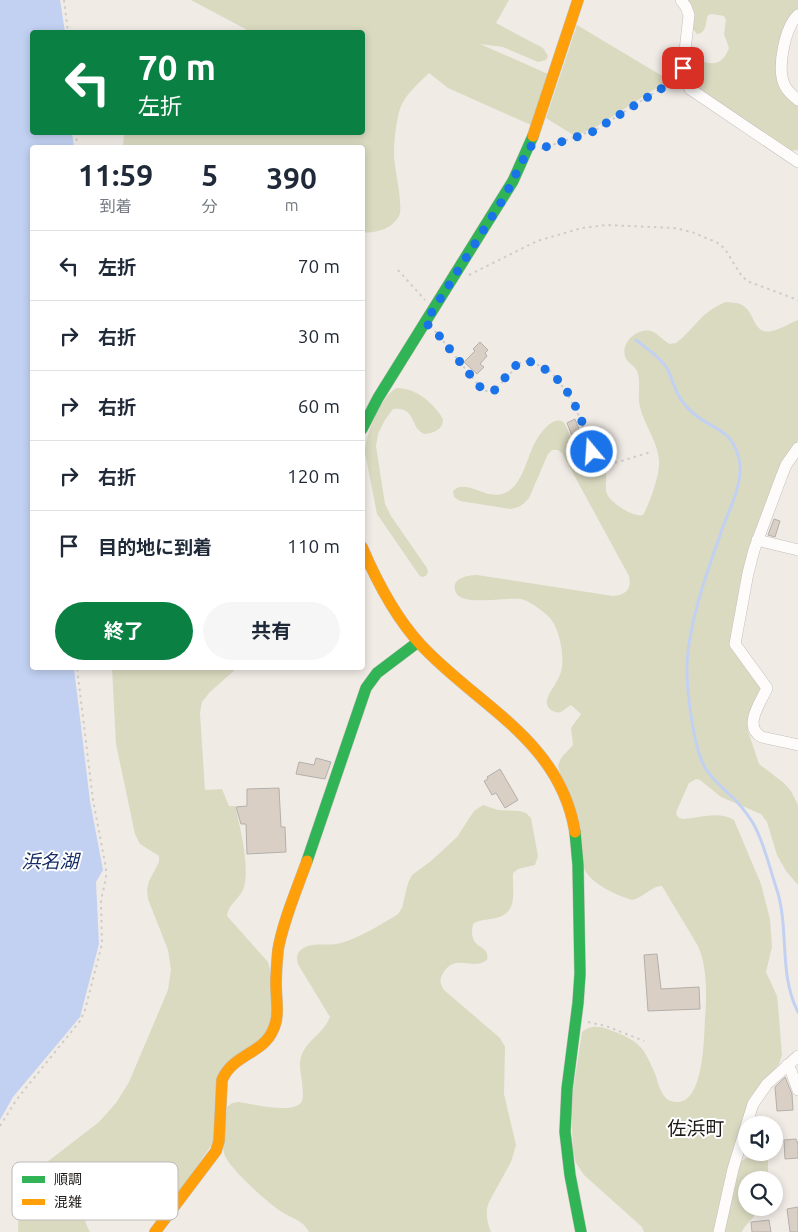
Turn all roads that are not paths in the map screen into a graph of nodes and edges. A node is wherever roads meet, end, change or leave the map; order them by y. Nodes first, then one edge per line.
1 (578, 0) edge
2 (682, 0) edge
3 (798, 14) edge
4 (798, 100) edge
5 (798, 162) edge
6 (365, 423) edge
7 (798, 448) edge
8 (757, 540) junction
9 (798, 550) edge
10 (365, 553) edge
11 (418, 642) junction
12 (798, 745) edge
13 (798, 1056) edge
14 (787, 1065) junction
15 (798, 1090) edge
16 (178, 1201) edge
17 (164, 1220) edge
18 (155, 1232) edge
19 (581, 1232) edge
20 (719, 1232) edge

1 - 6 street
2 - 5 street
3 - 4 street
7 - 8 street
8 - 9 street
8 - 12 street
10 - 11 street
11 - 16 street
11 - 19 street
13 - 14 street
14 - 15 street
14 - 20 street
17 - 18 street

